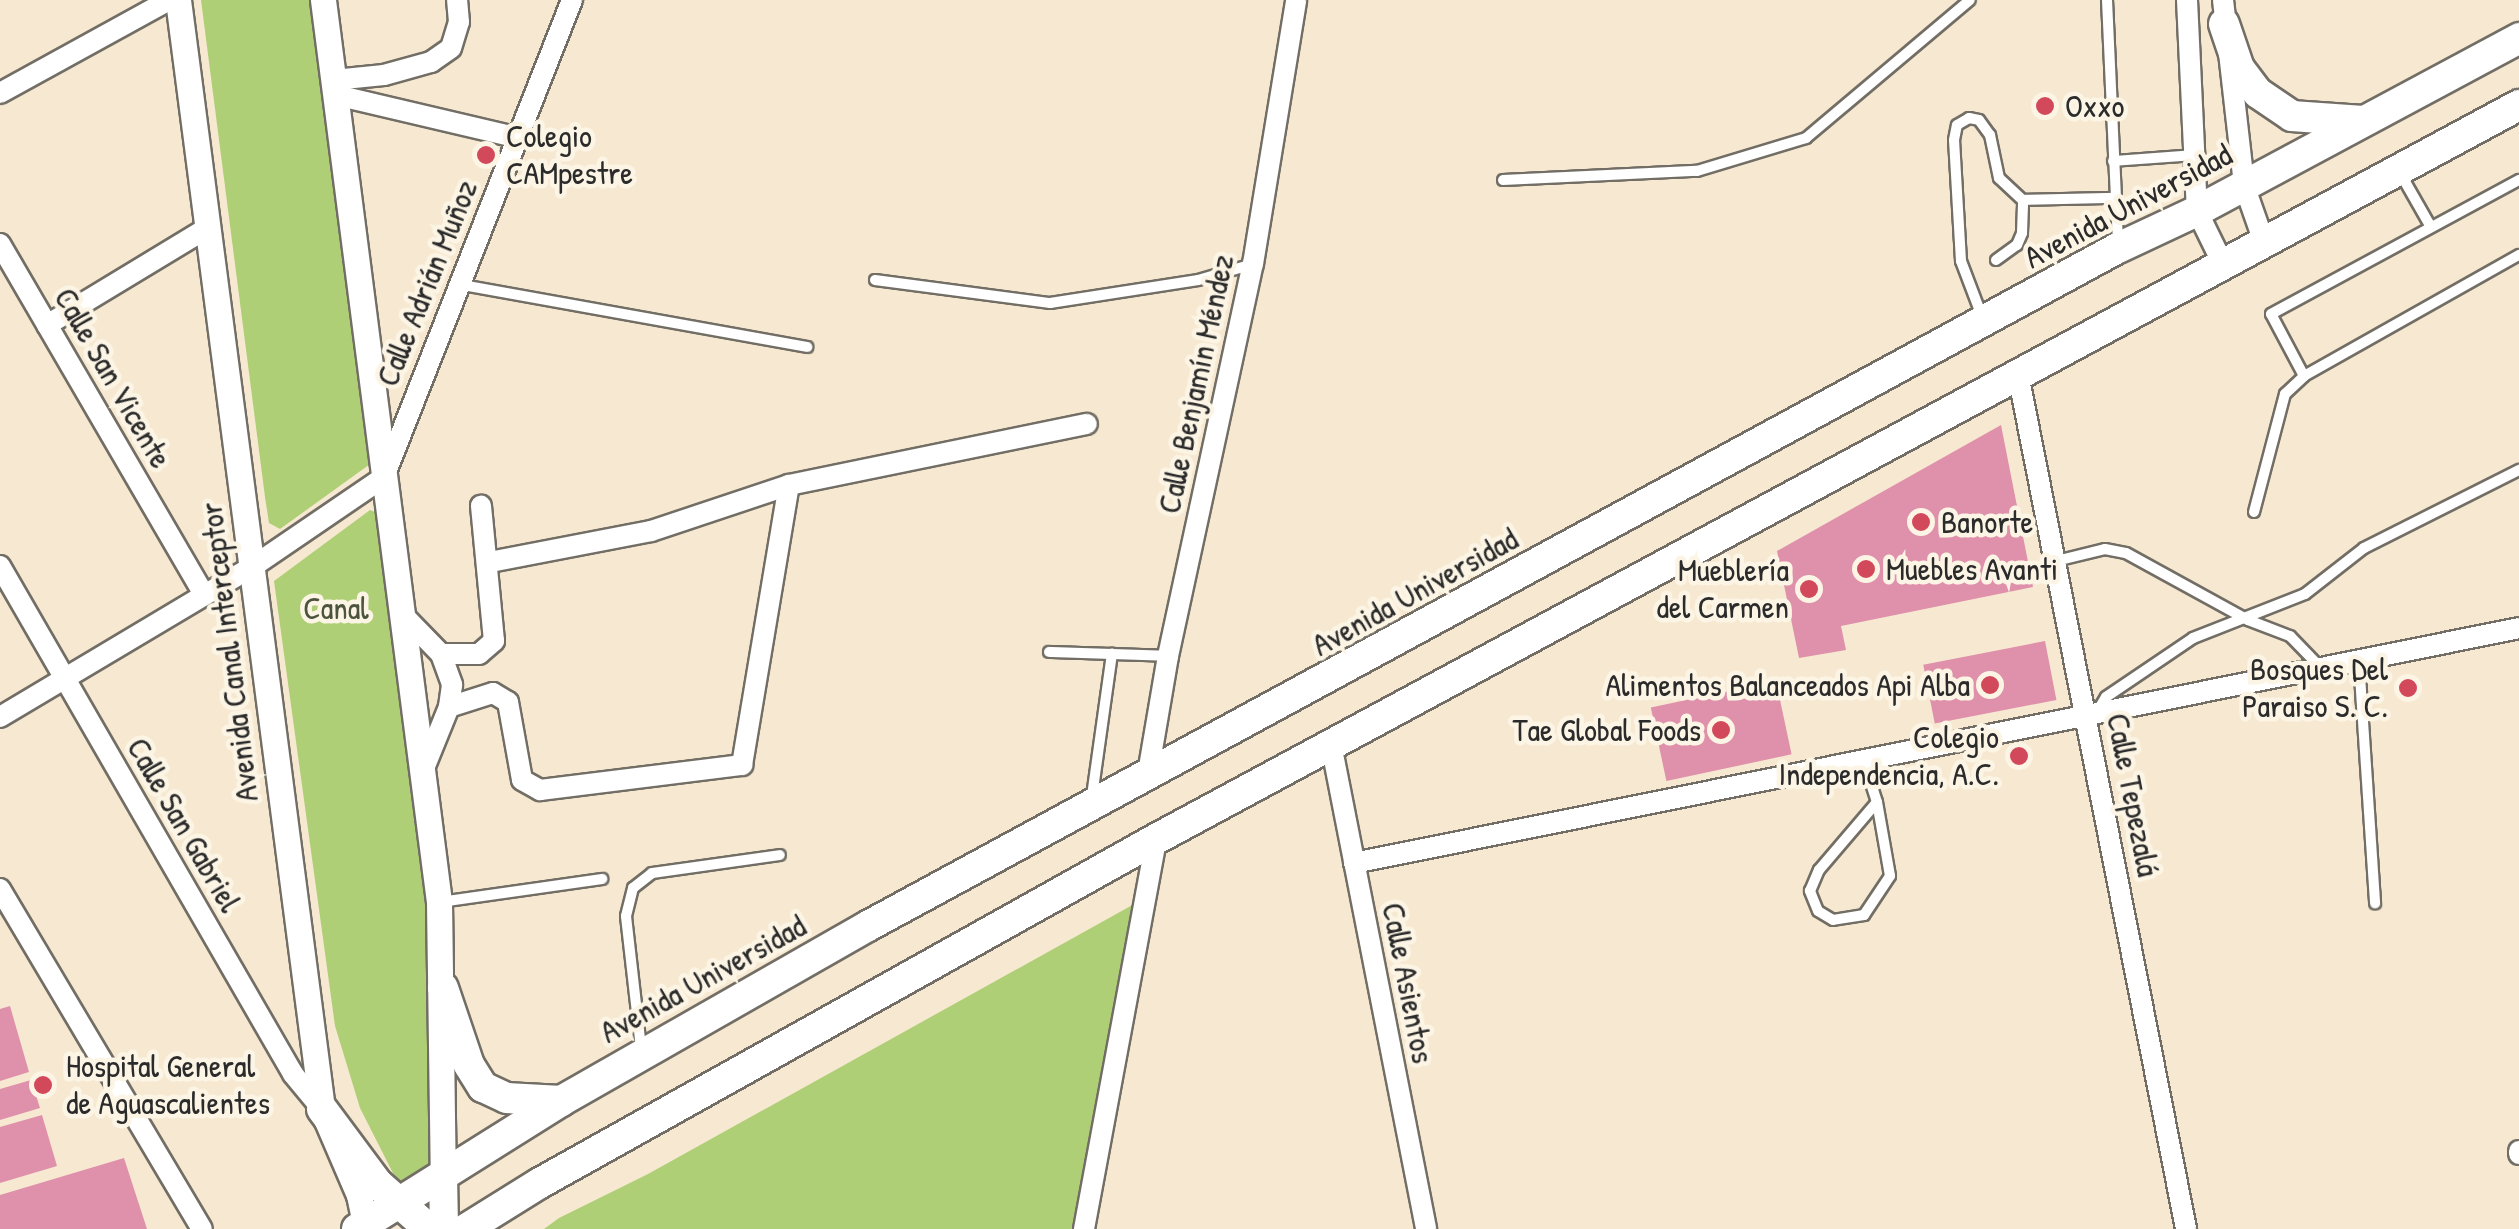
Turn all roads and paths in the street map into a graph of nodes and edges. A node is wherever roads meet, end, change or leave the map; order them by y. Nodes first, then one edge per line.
1 (169, 0) edge
2 (178, 0) edge
3 (324, 0) edge
4 (457, 0) edge
5 (572, 0) edge
6 (1296, 0) edge
7 (1970, 0) edge
8 (2107, 0) edge
9 (2186, 0) edge
10 (2223, 12) edge
11 (2519, 38) edge
12 (335, 88) junction
13 (0, 93) edge
14 (2519, 105) edge
15 (2366, 121) junction
16 (519, 138) junction
17 (2194, 155) junction
18 (2114, 160) junction
19 (2398, 170) junction
20 (1503, 180) dead end
21 (2519, 180) edge
22 (2244, 185) junction
23 (2113, 198) junction
24 (2023, 200) junction
25 (2197, 211) junction
26 (209, 227) junction
27 (2430, 227) junction
28 (2264, 242) junction
29 (0, 244) edge
30 (2118, 248) junction
31 (2519, 255) edge
32 (1996, 260) dead end
33 (1253, 264) junction
34 (2223, 264) junction
35 (874, 280) dead end
36 (456, 284) junction
37 (1984, 322) junction
38 (47, 325) junction
39 (807, 347) dead end
40 (2018, 374) junction
41 (2304, 376) junction
42 (1087, 424) dead end
43 (2519, 470) edge
44 (384, 478) junction
45 (790, 485) junction
46 (481, 506) dead end
47 (2254, 512) dead end
48 (2056, 561) junction
49 (490, 562) junction
50 (0, 566) edge
51 (255, 566) junction
52 (204, 594) junction
53 (404, 616) junction
54 (2248, 620) junction
55 (2519, 628) edge
56 (1049, 652) dead end
57 (1112, 653) junction
58 (440, 654) junction
59 (1168, 656) junction
60 (2359, 660) junction
61 (2321, 668) junction
62 (64, 678) junction
63 (449, 706) junction
64 (2092, 713) junction
65 (0, 717) edge
66 (1332, 749) junction
67 (1863, 758) junction
68 (423, 772) junction
69 (1146, 779) junction
70 (1878, 802) junction
71 (1090, 809) junction
72 (1156, 839) junction
73 (780, 855) dead end
74 (1354, 863) junction
75 (602, 879) dead end
76 (0, 889) edge
77 (439, 902) junction
78 (2374, 903) dead end
79 (443, 988) junction
80 (642, 1054) junction
81 (561, 1101) junction
82 (322, 1110) junction
83 (443, 1175) junction
84 (540, 1183) junction
85 (397, 1204) junction
86 (363, 1227) edge
87 (202, 1229) edge
88 (429, 1229) edge
89 (444, 1229) edge
90 (466, 1229) edge
91 (496, 1229) edge
92 (1084, 1229) edge
93 (1426, 1229) edge
94 (2186, 1229) edge

1 - 13 street
2 - 26 street, Avenida Canal Interceptor
3 - 12 street
4 - 12 street
5 - 16 street, Calle Adrián Muñoz
6 - 33 street, Calle Benjamín Méndez
7 - 20 lane
8 - 18 lane
9 - 17 street
10 - 15 main road
10 - 22 street
11 - 15 main road, Avenida Universidad
12 - 16 street
12 - 44 street
14 - 19 main road
15 - 22 main road, Avenida Universidad
16 - 36 street, Calle Adrián Muñoz
17 - 18 lane
17 - 25 street
18 - 23 lane
19 - 27 lane
19 - 28 main road
21 - 27 lane
22 - 25 main road, Avenida Universidad
22 - 28 street
23 - 24 lane
23 - 30 lane
24 - 32 lane
24 - 37 lane
25 - 30 main road, Avenida Universidad
25 - 34 street
26 - 38 street
26 - 51 street, Avenida Canal Interceptor
27 - 41 lane
28 - 34 main road
29 - 38 street, Calle San Vicente
30 - 37 main road, Avenida Universidad
31 - 41 lane
33 - 35 lane
33 - 59 street, Calle Benjamín Méndez
34 - 40 main road
36 - 39 lane
36 - 44 street, Calle Adrián Muñoz
37 - 69 main road, Avenida Universidad
38 - 52 street, Calle San Vicente
40 - 48 street, Calle Tepezalá
40 - 66 main road
41 - 47 lane
42 - 45 street
43 - 54 lane
44 - 51 street
44 - 53 street
45 - 49 street
45 - 63 street
46 - 49 street
48 - 54 lane
48 - 64 street, Calle Tepezalá
49 - 58 street
50 - 62 street, Calle San Gabriel
51 - 52 street
51 - 82 street, Avenida Canal Interceptor
52 - 62 street
53 - 58 street
53 - 68 street
54 - 61 lane
54 - 64 lane
55 - 60 street
56 - 57 lane
57 - 59 lane
57 - 71 lane
58 - 63 street
59 - 69 street, Calle Benjamín Méndez
60 - 61 street
60 - 78 lane
61 - 64 street
62 - 65 street
62 - 82 street, Calle San Gabriel
63 - 68 street
64 - 67 street
64 - 94 street, Calle Tepezalá
66 - 72 main road
66 - 74 street, Calle Asientos
67 - 70 lane
67 - 74 street
68 - 77 street
69 - 71 main road, Avenida Universidad
70 - 70 lane
71 - 80 main road, Avenida Universidad
72 - 84 main road
72 - 92 street
73 - 80 lane
74 - 93 street, Calle Asientos
75 - 77 lane
76 - 87 street
77 - 79 street
79 - 81 main road
79 - 83 street
80 - 81 main road, Avenida Universidad
81 - 83 main road, Avenida Universidad
82 - 85 main road
82 - 86 street, Avenida Canal Interceptor
83 - 85 main road, Avenida Universidad
83 - 89 main road
84 - 90 main road
84 - 91 main road
85 - 86 main road, Avenida Universidad
85 - 88 main road

